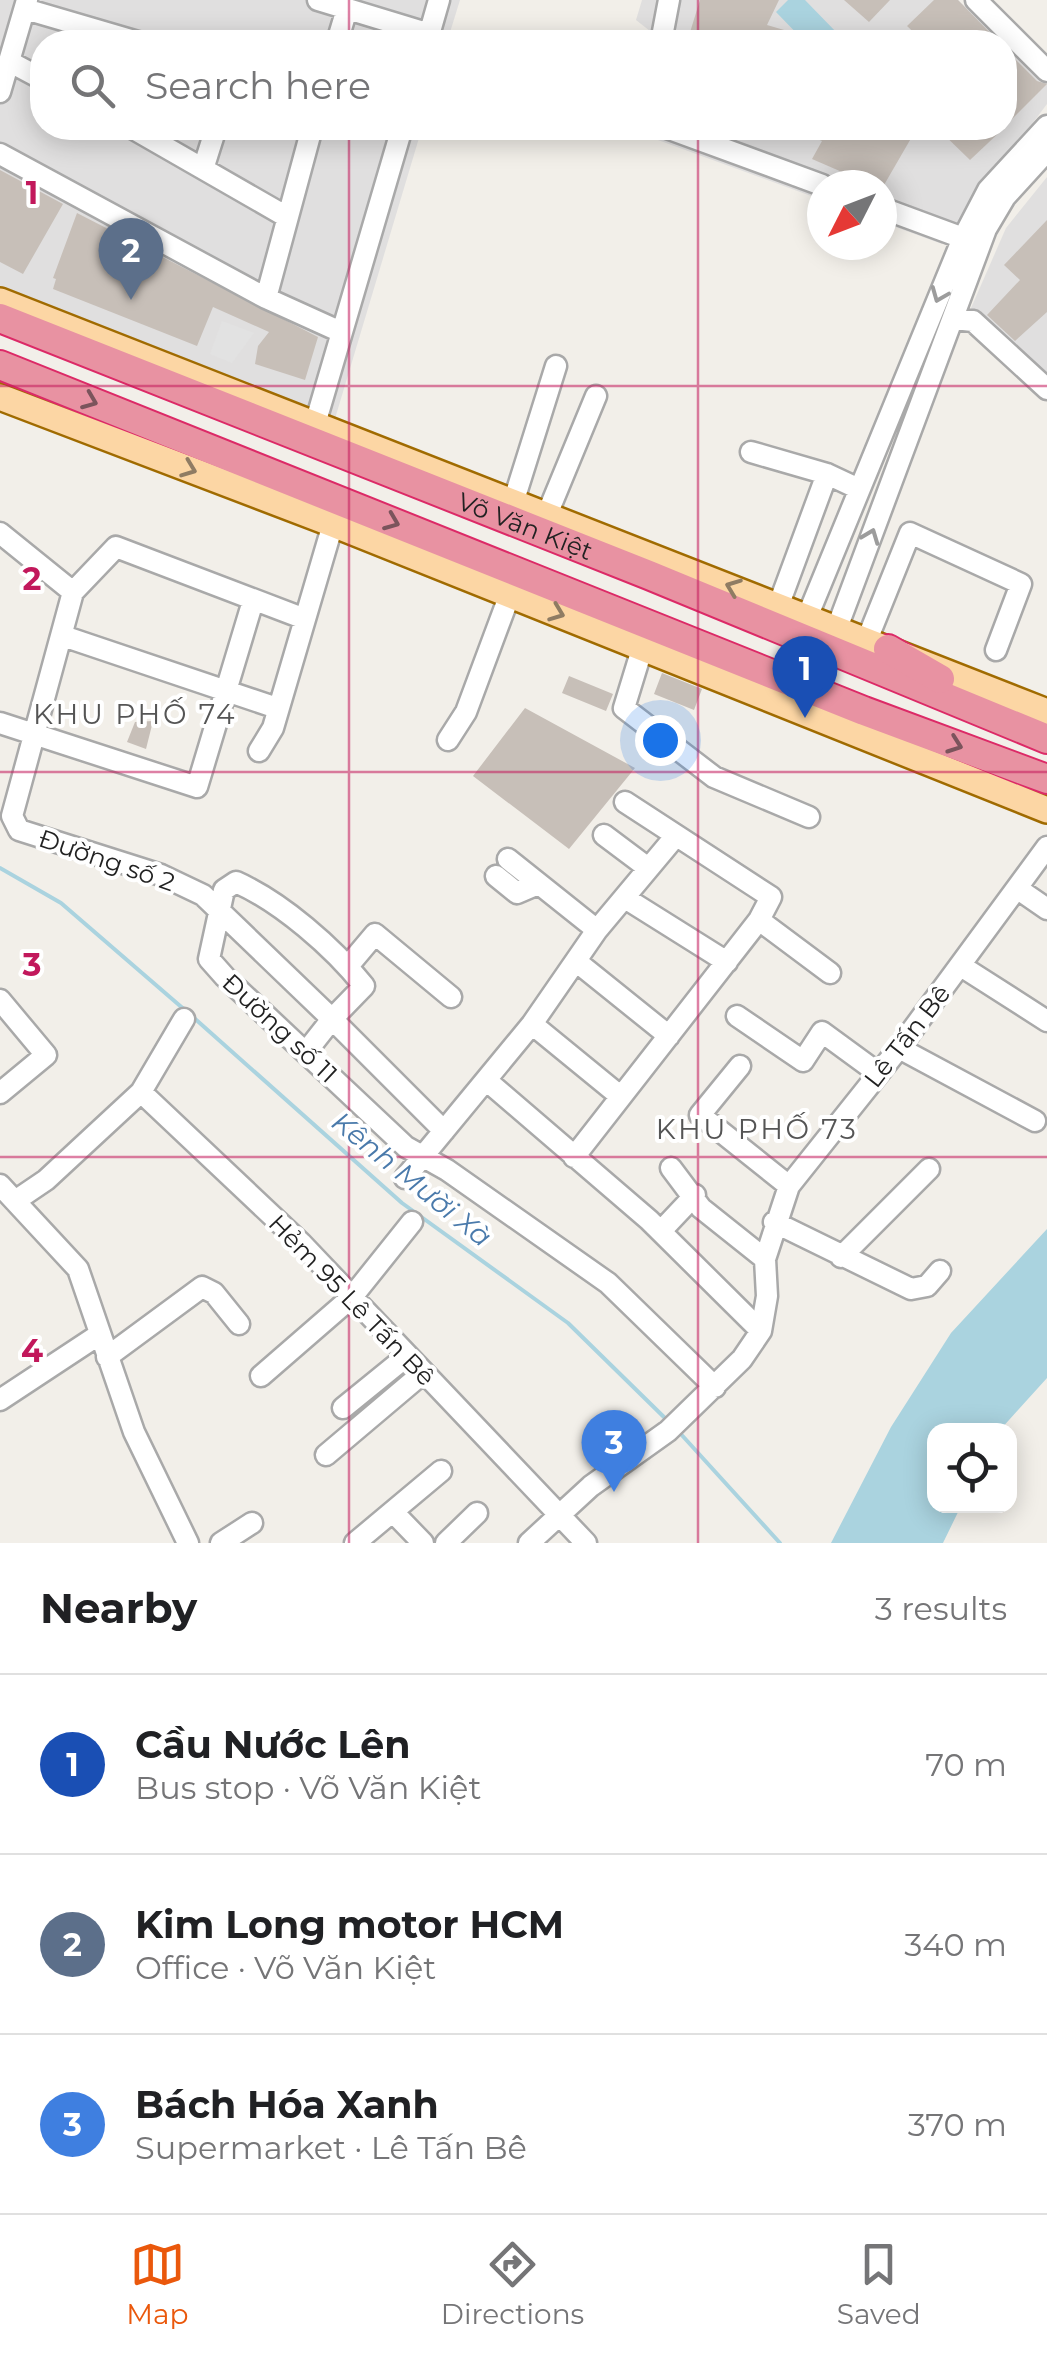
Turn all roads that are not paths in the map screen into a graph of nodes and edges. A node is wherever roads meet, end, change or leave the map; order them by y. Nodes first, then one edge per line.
1 (318, 0) edge
2 (440, 0) edge
3 (669, 0) edge
4 (976, 0) edge
5 (26, 4) edge
6 (347, 10) junction
7 (103, 30) edge
8 (341, 30) edge
9 (405, 30) edge
10 (431, 30) edge
11 (663, 30) edge
12 (1006, 30) edge
13 (1017, 41) edge
14 (12, 63) junction
15 (1047, 71) edge
16 (30, 73) edge
17 (0, 92) edge
18 (1047, 126) edge
19 (155, 140) edge
20 (212, 140) edge
21 (309, 140) edge
22 (398, 140) edge
23 (700, 140) edge
24 (0, 154) edge
25 (1038, 159) edge
26 (204, 166) junction
27 (807, 179) edge
28 (897, 214) edge
29 (287, 218) junction
30 (963, 238) junction
31 (266, 298) junction
32 (0, 300) edge
33 (0, 318) edge
34 (954, 318) junction
35 (341, 332) junction
36 (0, 365) edge
37 (556, 366) dead end
38 (1047, 390) edge
39 (596, 396) dead end
40 (0, 397) edge
41 (314, 424) junction
42 (750, 452) dead end
43 (827, 474) junction
44 (859, 489) junction
45 (513, 503) junction
46 (546, 517) junction
47 (334, 524) junction
48 (0, 533) edge
49 (73, 592) junction
50 (510, 594) junction
51 (253, 601) junction
52 (779, 604) junction
53 (811, 608) junction
54 (304, 619) junction
55 (840, 620) junction
56 (62, 636) junction
57 (878, 644) junction
58 (643, 646) junction
59 (996, 650) dead end
60 (225, 690) junction
61 (277, 708) junction
62 (864, 712) junction
63 (809, 714) junction
64 (0, 723) edge
65 (1040, 727) edge
66 (34, 735) junction
67 (448, 740) dead end
68 (259, 751) dead end
69 (1047, 779) edge
70 (625, 802) dead end
71 (1047, 810) edge
72 (809, 817) dead end
73 (604, 835) dead end
74 (674, 838) junction
75 (1047, 847) edge
76 (502, 868) dead end
77 (648, 868) junction
78 (1018, 889) junction
79 (625, 898) junction
80 (1047, 909) edge
81 (217, 912) junction
82 (759, 920) junction
83 (597, 930) junction
84 (577, 962) junction
85 (726, 962) junction
86 (348, 966) junction
87 (961, 966) junction
88 (830, 973) dead end
89 (451, 997) dead end
90 (0, 1000) edge
91 (736, 1016) dead end
92 (184, 1019) dead end
93 (332, 1019) junction
94 (1047, 1021) edge
95 (532, 1024) junction
96 (669, 1036) junction
97 (899, 1048) junction
98 (306, 1052) junction
99 (740, 1066) dead end
100 (878, 1073) junction
101 (486, 1080) junction
102 (141, 1092) junction
103 (0, 1093) edge
104 (620, 1096) junction
105 (1035, 1121) dead end
106 (444, 1131) junction
107 (422, 1155) junction
108 (574, 1157) junction
109 (671, 1168) dead end
110 (930, 1169) dead end
111 (405, 1178) dead end
112 (0, 1185) edge
113 (789, 1186) junction
114 (695, 1194) junction
115 (15, 1201) junction
116 (412, 1222) dead end
117 (774, 1222) junction
118 (661, 1231) junction
119 (841, 1257) junction
120 (765, 1259) junction
121 (940, 1271) dead end
122 (352, 1297) junction
123 (239, 1324) dead end
124 (761, 1331) junction
125 (100, 1334) junction
126 (407, 1356) junction
127 (107, 1357) junction
128 (423, 1373) junction
129 (262, 1376) dead end
130 (714, 1387) junction
131 (0, 1400) edge
132 (343, 1408) dead end
133 (326, 1455) dead end
134 (441, 1471) dead end
135 (394, 1513) junction
136 (476, 1514) dead end
137 (557, 1516) junction
138 (188, 1543) edge
139 (355, 1543) edge
140 (423, 1543) edge
141 (446, 1543) edge
142 (530, 1543) edge
143 (586, 1543) edge

1 - 6 street
2 - 10 street
3 - 11 street
4 - 12 street
5 - 7 street
5 - 14 street
6 - 8 street
6 - 9 street
13 - 15 street
14 - 16 street
14 - 17 street
18 - 25 street
19 - 26 street
20 - 26 street
21 - 29 street
22 - 35 street
23 - 27 street
24 - 31 street
25 - 30 street
25 - 34 street
26 - 29 street
28 - 30 street
29 - 31 street
30 -> 44 street
31 - 35 street
32 - 41 main road, Võ Văn Kiệt
33 - 65 highway, Võ Văn Kiệt
34 - 38 street
55 -> 34 street
35 - 41 street
36 -> 62 highway, Võ Văn Kiệt
37 - 45 street
39 - 46 street
40 -> 47 main road
41 - 45 main road, Võ Văn Kiệt
42 - 43 street
43 - 44 street
43 - 52 street
44 - 53 street
45 - 46 main road, Võ Văn Kiệt
52 -> 46 main road, Võ Văn Kiệt
47 - 50 main road
47 - 54 street
48 - 49 street
49 - 51 street, Đường số 2
49 - 56 street, Đường số 2
50 -> 58 main road
50 - 67 street
51 - 54 street
51 - 60 street
52 - 53 main road, Võ Văn Kiệt
53 - 55 main road, Võ Văn Kiệt
54 - 61 street
55 - 57 main road, Võ Văn Kiệt
56 - 60 street
56 - 66 street, Đường số 2
57 - 59 street
57 - 65 highway
58 - 63 main road
58 - 72 street
60 - 61 street
60 - 66 street
61 - 68 street
62 - 63 highway
62 -> 69 highway, Võ Văn Kiệt
63 - 71 main road
64 - 66 street
66 - 81 street, Đường số 2
70 - 74 street
73 - 77 street
74 - 77 street
74 - 82 street
75 - 78 street, Lê Tấn Bê
76 - 83 street
77 - 79 street
78 - 80 street
78 - 87 street, Lê Tấn Bê
79 - 83 street
79 - 85 street
81 - 86 street
81 - 93 street, Đường số 2
81 - 98 street, Đường số 11
82 - 85 street
82 - 88 street
83 - 84 street
84 - 95 street
84 - 96 street
85 - 96 street
86 - 89 street
86 - 93 street
87 - 94 street
87 - 97 street, Lê Tấn Bê
90 - 103 street
91 - 100 street
92 - 102 street
93 - 98 street
93 - 106 street, Đường số 2
95 - 101 street
95 - 104 street
96 - 104 street
97 - 100 street, Lê Tấn Bê
97 - 105 street
98 - 107 street, Đường số 11
99 - 113 street
100 - 113 street, Lê Tấn Bê
101 - 106 street
101 - 108 street
102 - 115 street
102 - 122 street, Hẻm 95 Lê Tấn Bê
104 - 108 street
106 - 107 street
107 - 111 street
107 - 130 street, Đường số 11
108 - 118 street
109 - 114 street
110 - 119 street
112 - 115 street
113 - 117 street, Lê Tấn Bê
114 - 118 street
114 - 120 street
115 - 125 street
116 - 122 street
117 - 119 street
117 - 120 street, Lê Tấn Bê
118 - 124 street
119 - 121 street
120 - 124 street, Lê Tấn Bê
122 - 126 street, Hẻm 95 Lê Tấn Bê
122 - 129 street
123 - 127 street
124 - 130 street
125 - 127 street
125 - 131 street
126 - 128 street, Hẻm 95 Lê Tấn Bê
126 - 132 street
127 - 138 street
128 - 133 street
128 - 137 street, Hẻm 95 Lê Tấn Bê
130 - 137 street
134 - 135 street
135 - 139 street
135 - 140 street
136 - 141 street
137 - 142 street
137 - 143 street, Hẻm 95 Lê Tấn Bê

